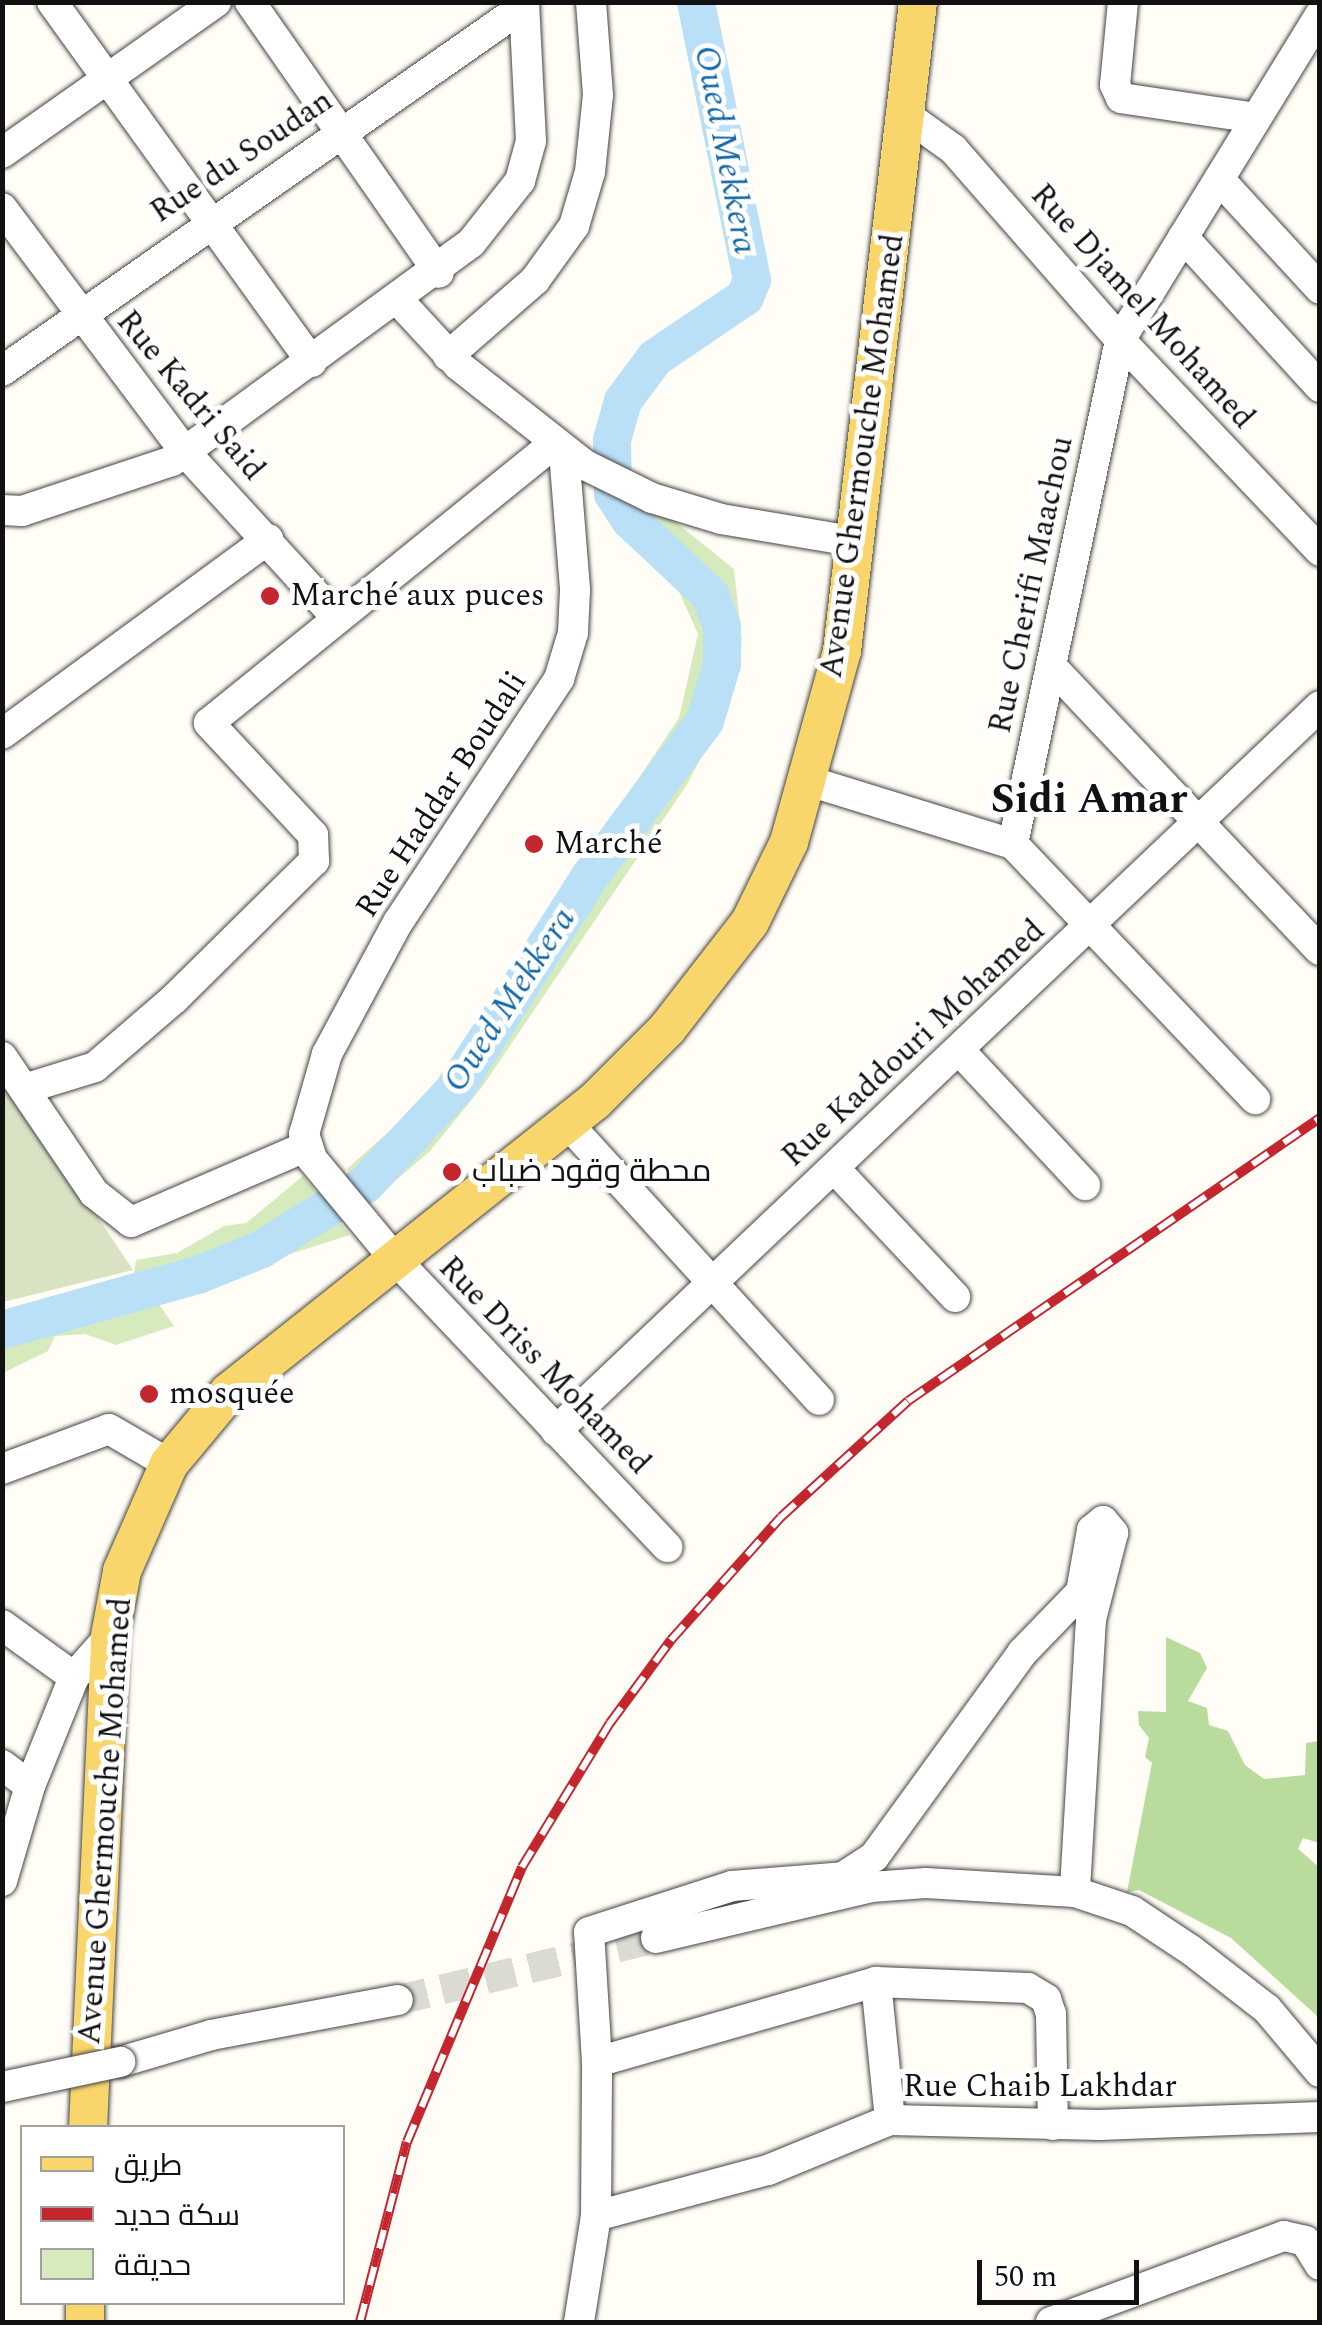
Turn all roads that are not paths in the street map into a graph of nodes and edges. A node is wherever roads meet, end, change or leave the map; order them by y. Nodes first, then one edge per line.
1 (52, 2) edge
2 (216, 2) edge
3 (250, 2) edge
4 (591, 2) edge
5 (918, 2) edge
6 (1123, 2) edge
7 (524, 4) edge
8 (1320, 16) edge
9 (107, 78) junction
10 (907, 116) junction
11 (1256, 118) junction
12 (340, 132) junction
13 (2, 152) edge
14 (1219, 179) junction
15 (2, 208) edge
16 (209, 220) junction
17 (1183, 237) junction
18 (439, 273) junction
19 (1320, 289) edge
20 (399, 301) junction
21 (78, 315) junction
22 (1120, 340) junction
23 (448, 356) junction
24 (312, 362) junction
25 (2, 370) edge
26 (1320, 387) edge
27 (184, 452) junction
28 (567, 454) junction
29 (2, 483) edge
30 (12, 510) edge
31 (268, 539) junction
32 (858, 542) junction
33 (1320, 551) edge
34 (337, 618) junction
35 (1051, 666) junction
36 (1320, 706) edge
37 (2, 734) edge
38 (809, 781) junction
39 (1196, 825) junction
40 (1013, 844) junction
41 (1091, 924) junction
42 (1313, 931) edge
43 (959, 1050) junction
44 (2, 1057) edge
45 (24, 1089) junction
46 (1255, 1100) dead end
47 (568, 1124) junction
48 (308, 1153) junction
49 (834, 1168) junction
50 (1085, 1186) dead end
51 (383, 1245) junction
52 (711, 1286) junction
53 (955, 1297) dead end
54 (819, 1400) dead end
55 (556, 1432) junction
56 (169, 1464) junction
57 (2, 1469) edge
58 (667, 1547) dead end
59 (2, 1624) edge
60 (110, 1636) junction
61 (74, 1677) junction
62 (2, 1765) edge
63 (30, 1786) junction
64 (4, 1872) edge
65 (1075, 1892) junction
66 (656, 1938) tunnel mouth
67 (876, 1982) junction
68 (398, 2000) tunnel mouth
69 (598, 2062) junction
70 (1320, 2072) edge
71 (2, 2086) edge
72 (1320, 2117) edge
73 (890, 2120) junction
74 (88, 2125) edge
75 (1053, 2125) junction
76 (596, 2216) junction
77 (1320, 2264) edge
78 (570, 2320) edge
79 (1052, 2322) edge

1 - 9 street
2 - 9 street
3 - 12 street
4 - 23 street
5 - 10 main road, Avenue Ghermouche Mohamed
6 - 11 street
7 - 12 street, Rue du Soudan
7 - 18 street
8 - 11 street, Rue Cherifi Maachou
9 - 13 street
9 - 16 street
10 - 22 street, Rue Djamel Mohamed
10 - 32 main road, Avenue Ghermouche Mohamed
11 - 14 street, Rue Cherifi Maachou
12 - 16 street, Rue du Soudan
12 - 18 street
14 - 17 street, Rue Cherifi Maachou
14 - 19 street
15 - 21 street, Rue Kadri Said
16 - 21 street, Rue du Soudan
16 - 24 street
17 - 22 street, Rue Cherifi Maachou
17 - 26 street
18 - 20 street
20 - 23 street
20 - 24 street
21 - 25 street, Rue du Soudan
21 - 27 street, Rue Kadri Said
22 - 33 street, Rue Djamel Mohamed
22 - 35 street, Rue Cherifi Maachou
23 - 28 street
24 - 27 street
27 - 30 street
27 - 31 street, Rue Kadri Said
28 - 32 street
28 - 34 street
28 - 48 street, Rue Haddar Boudali
29 - 30 street
31 - 34 street, Rue Kadri Said
31 - 37 street
32 - 38 main road, Avenue Ghermouche Mohamed
34 - 45 street
35 - 39 street
35 - 40 street, Rue Cherifi Maachou
36 - 39 street, Rue Kaddouri Mohamed
38 - 40 street
38 - 47 main road, Avenue Ghermouche Mohamed
39 - 41 street, Rue Kaddouri Mohamed
39 - 42 street
40 - 41 street
41 - 43 street, Rue Kaddouri Mohamed
41 - 46 street
43 - 49 street, Rue Kaddouri Mohamed
43 - 50 street
44 - 45 street
45 - 48 street
47 - 51 main road, Avenue Ghermouche Mohamed
47 - 52 street
48 - 51 street, Rue Driss Mohamed
49 - 52 street, Rue Kaddouri Mohamed
49 - 53 street
51 - 55 street, Rue Driss Mohamed
51 - 56 main road, Avenue Ghermouche Mohamed
52 - 54 street
52 - 55 street, Rue Kaddouri Mohamed
55 - 58 street, Rue Driss Mohamed
56 - 57 street
56 - 60 main road, Avenue Ghermouche Mohamed
59 - 61 street
60 - 61 street
60 - 74 main road, Avenue Ghermouche Mohamed
61 - 63 street
62 - 63 street
63 - 64 street
65 - 66 street
65 - 69 street
65 - 70 street
67 - 69 street
67 - 73 street
67 - 75 street
68 - 71 street, bridge
69 - 76 street
72 - 75 street, Rue Chaib Lakhdar
73 - 75 street, Rue Chaib Lakhdar
73 - 76 street, Rue Chaib Lakhdar
76 - 78 street
77 - 79 street

